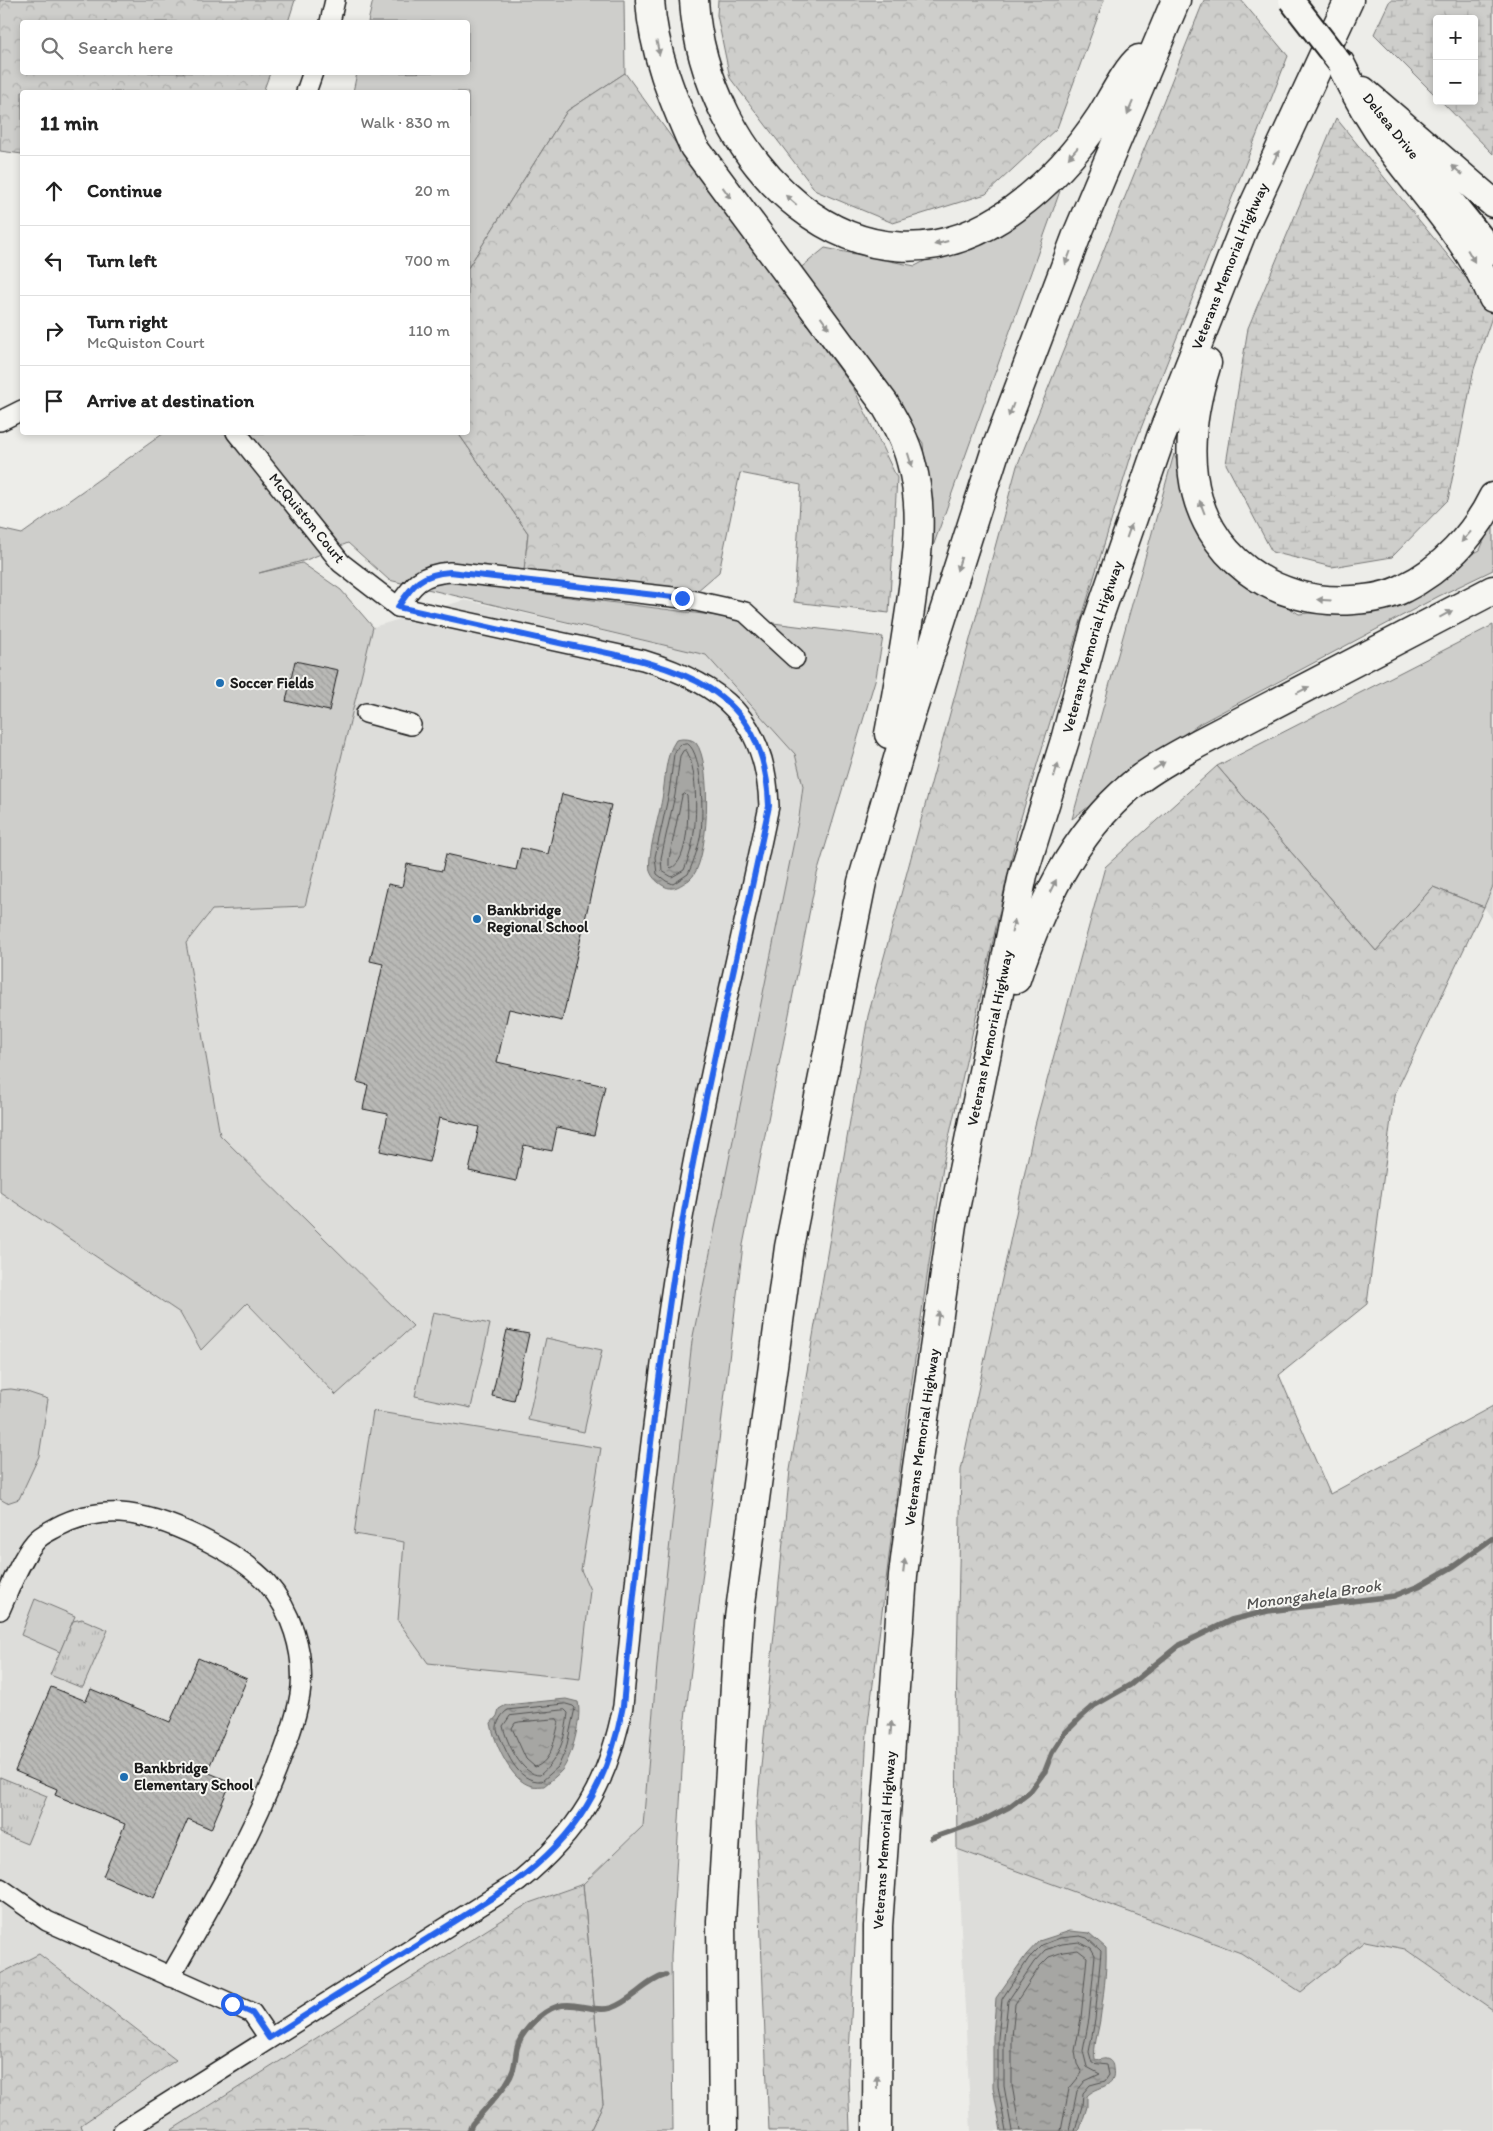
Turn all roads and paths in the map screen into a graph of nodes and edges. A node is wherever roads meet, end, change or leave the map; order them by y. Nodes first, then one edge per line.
1 (335, 0) edge
2 (650, 0) edge
3 (694, 0) edge
4 (1176, 0) edge
5 (1291, 0) edge
6 (1349, 0) edge
7 (330, 20) edge
8 (1156, 47) junction
9 (1340, 63) junction
10 (312, 75) edge
11 (307, 90) edge
12 (1363, 91) joint
13 (1400, 138) junction
14 (1493, 203) edge
15 (1493, 252) edge
16 (1229, 266) junction
17 (1493, 298) edge
18 (20, 411) edge
19 (0, 421) edge
20 (238, 435) edge
21 (1493, 497) edge
22 (1493, 590) edge
23 (398, 607) junction
24 (795, 658) dead end
25 (366, 713) dead end
26 (411, 725) dead end
27 (891, 780) junction
28 (996, 1008) junction
29 (0, 1610) edge
30 (0, 1888) edge
31 (170, 1977) junction
32 (269, 2038) junction
33 (123, 2131) edge
34 (723, 2131) edge
35 (877, 2131) edge

1 - 7 street
2 -> 27 highway
8 -> 3 highway
4 - 8 highway
5 - 9 main road, Delsea Drive, bridge
16 -> 6 highway, Veterans Memorial Highway
8 -> 27 highway
9 - 12 main road, Delsea Drive
9 - 13 highway
10 - 11 street
12 - 13 highway
14 -> 13 highway
13 - 15 main road, Delsea Drive
13 -> 17 highway
21 -> 16 highway
28 -> 16 highway, Veterans Memorial Highway
18 - 19 street
20 - 23 street, McQuiston Court
28 -> 22 highway
23 - 24 street
23 - 32 street
25 - 26 street
27 - 34 highway
35 -> 28 highway, Veterans Memorial Highway
29 - 31 street
30 - 31 street
31 - 32 street
32 - 33 street

